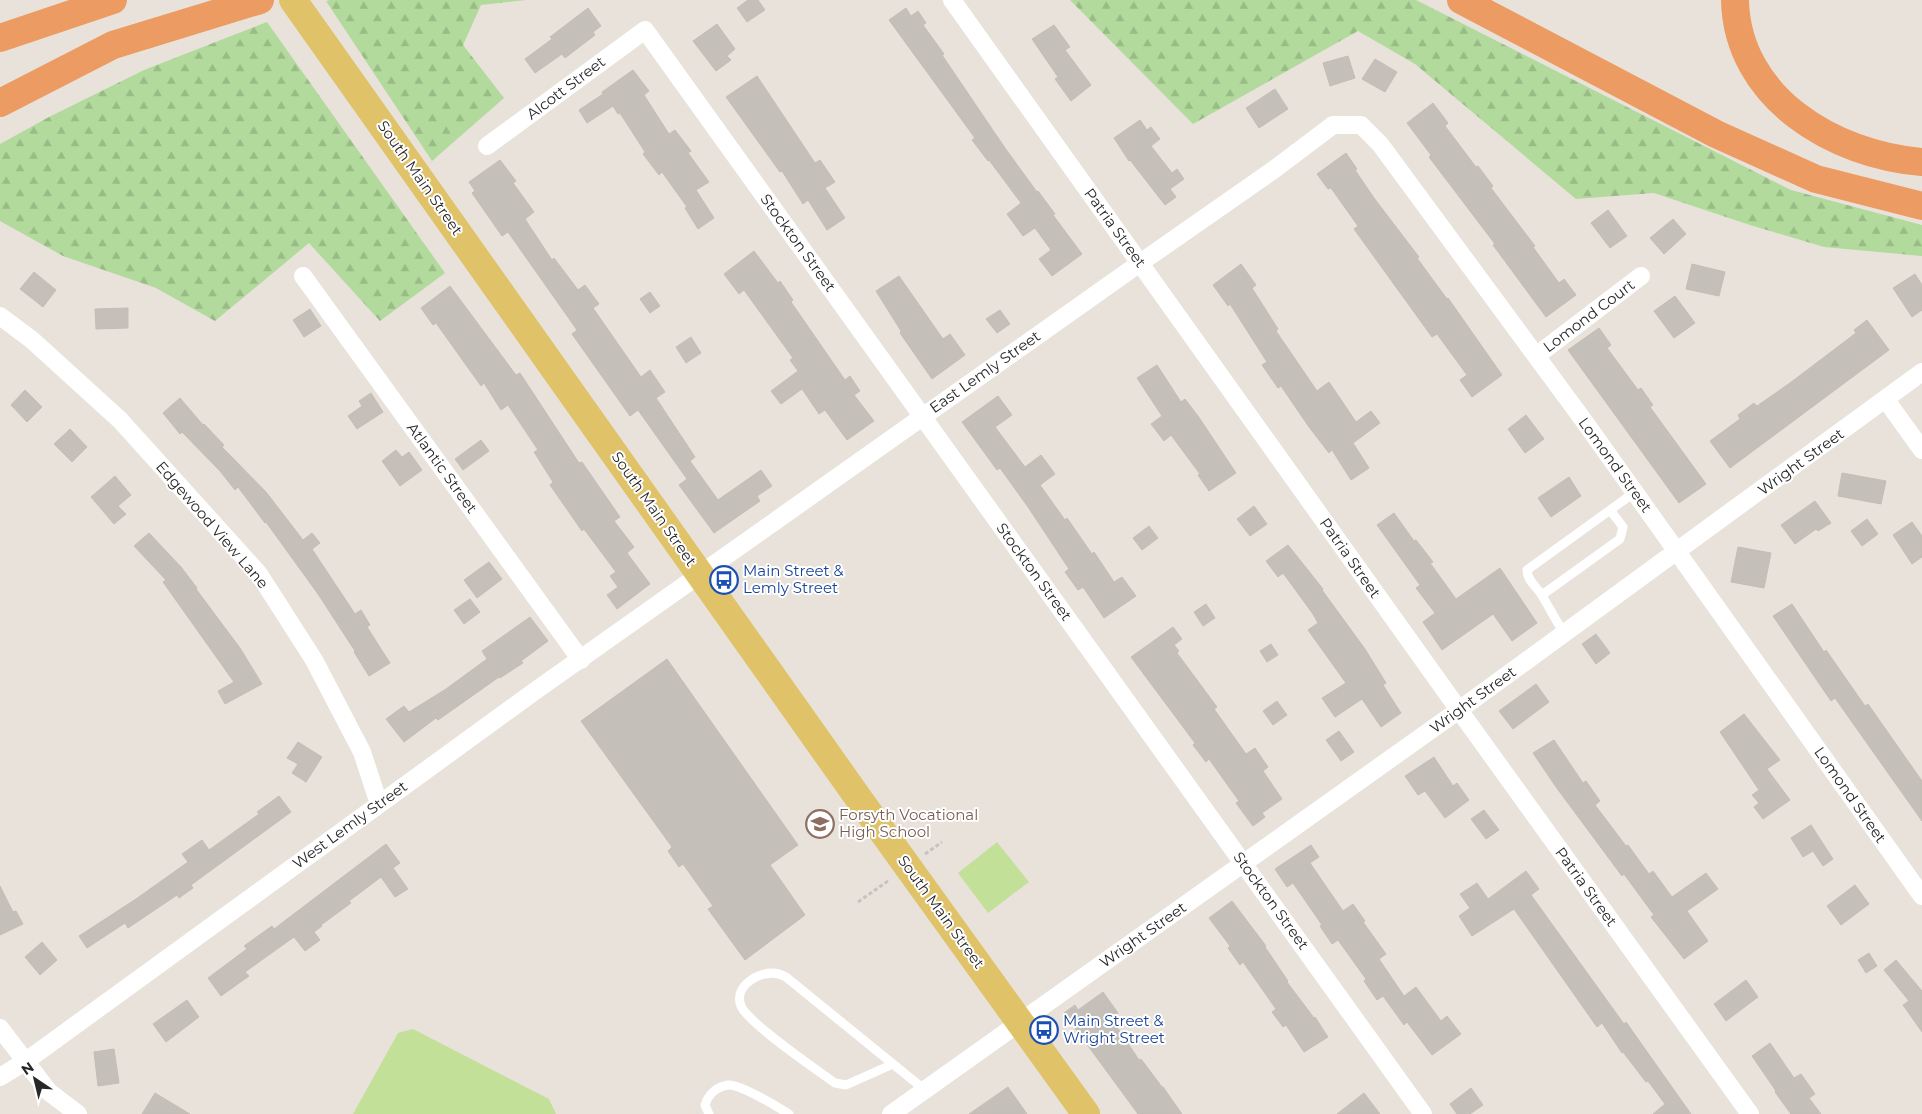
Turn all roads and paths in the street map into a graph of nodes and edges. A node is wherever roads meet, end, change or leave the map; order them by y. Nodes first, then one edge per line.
1 (112, 0) edge
2 (260, 0) edge
3 (293, 0) edge
4 (952, 0) edge
5 (1461, 0) edge
6 (1735, 0) edge
7 (84, 11) junction
8 (645, 30) joint
9 (0, 38) edge
10 (0, 52) edge
11 (0, 103) edge
12 (488, 146) dead end
13 (1922, 162) edge
14 (1272, 171) joint
15 (1922, 206) edge
16 (1140, 262) junction
17 (303, 276) dead end
18 (1641, 276) dead end
19 (0, 316) edge
20 (1536, 356) junction
21 (1922, 372) edge
22 (1886, 400) junction
23 (922, 416) junction
24 (1922, 450) edge
25 (1635, 492) junction
26 (1610, 510) junction
27 (1677, 551) junction
28 (701, 575) junction
29 (1542, 596) junction
30 (1564, 633) junction
31 (581, 660) junction
32 (1459, 710) junction
33 (379, 804) junction
34 (942, 842) dead end
35 (925, 854) dead end
36 (1244, 863) junction
37 (888, 881) dead end
38 (1922, 896) edge
39 (858, 902) dead end
40 (1020, 1022) junction
41 (0, 1028) edge
42 (26, 1061) junction
43 (893, 1064) junction
44 (0, 1077) edge
45 (925, 1090) junction
46 (78, 1114) edge
47 (709, 1114) edge
48 (789, 1114) edge
49 (891, 1114) edge
50 (1086, 1114) edge
51 (1424, 1114) edge
52 (1750, 1114) edge

1 - 7 highway
2 - 11 highway
3 - 28 main road, South Main Street
4 - 16 street, Patria Street
5 - 15 highway
6 - 13 highway
7 - 9 highway
7 - 10 highway
8 - 12 street, Alcott Street
8 - 23 street, Stockton Street
14 - 16 street, East Lemly Street
14 - 20 street, Lomond Street
16 - 23 street, East Lemly Street
16 - 32 street, Patria Street
17 - 31 street, Atlantic Street
18 - 20 street, Lomond Court
19 - 33 street, Edgewood View Lane
20 - 25 street, Lomond Street
21 - 22 street, Wright Street
22 - 24 street
22 - 27 street, Wright Street
23 - 28 street, East Lemly Street
23 - 36 street, Stockton Street
25 - 26 lane
25 - 27 street, Lomond Street
26 - 29 lane
26 - 29 lane
27 - 30 street, Wright Street
27 - 38 street, Lomond Street
28 - 31 street, West Lemly Street
28 - 40 main road, South Main Street
29 - 30 lane
30 - 32 street, Wright Street
31 - 33 street, West Lemly Street
32 - 36 street, Wright Street
32 - 52 street, Patria Street
33 - 42 street, West Lemly Street
34 - 35 path
36 - 40 street, Wright Street
36 - 51 street, Stockton Street
37 - 39 path
40 - 45 street, Wright Street
40 - 50 main road, South Main Street
41 - 42 street
42 - 44 street, West Lemly Street
42 - 46 street
43 - 43 lane
43 - 45 lane
45 - 49 street, Wright Street
47 - 48 lane

